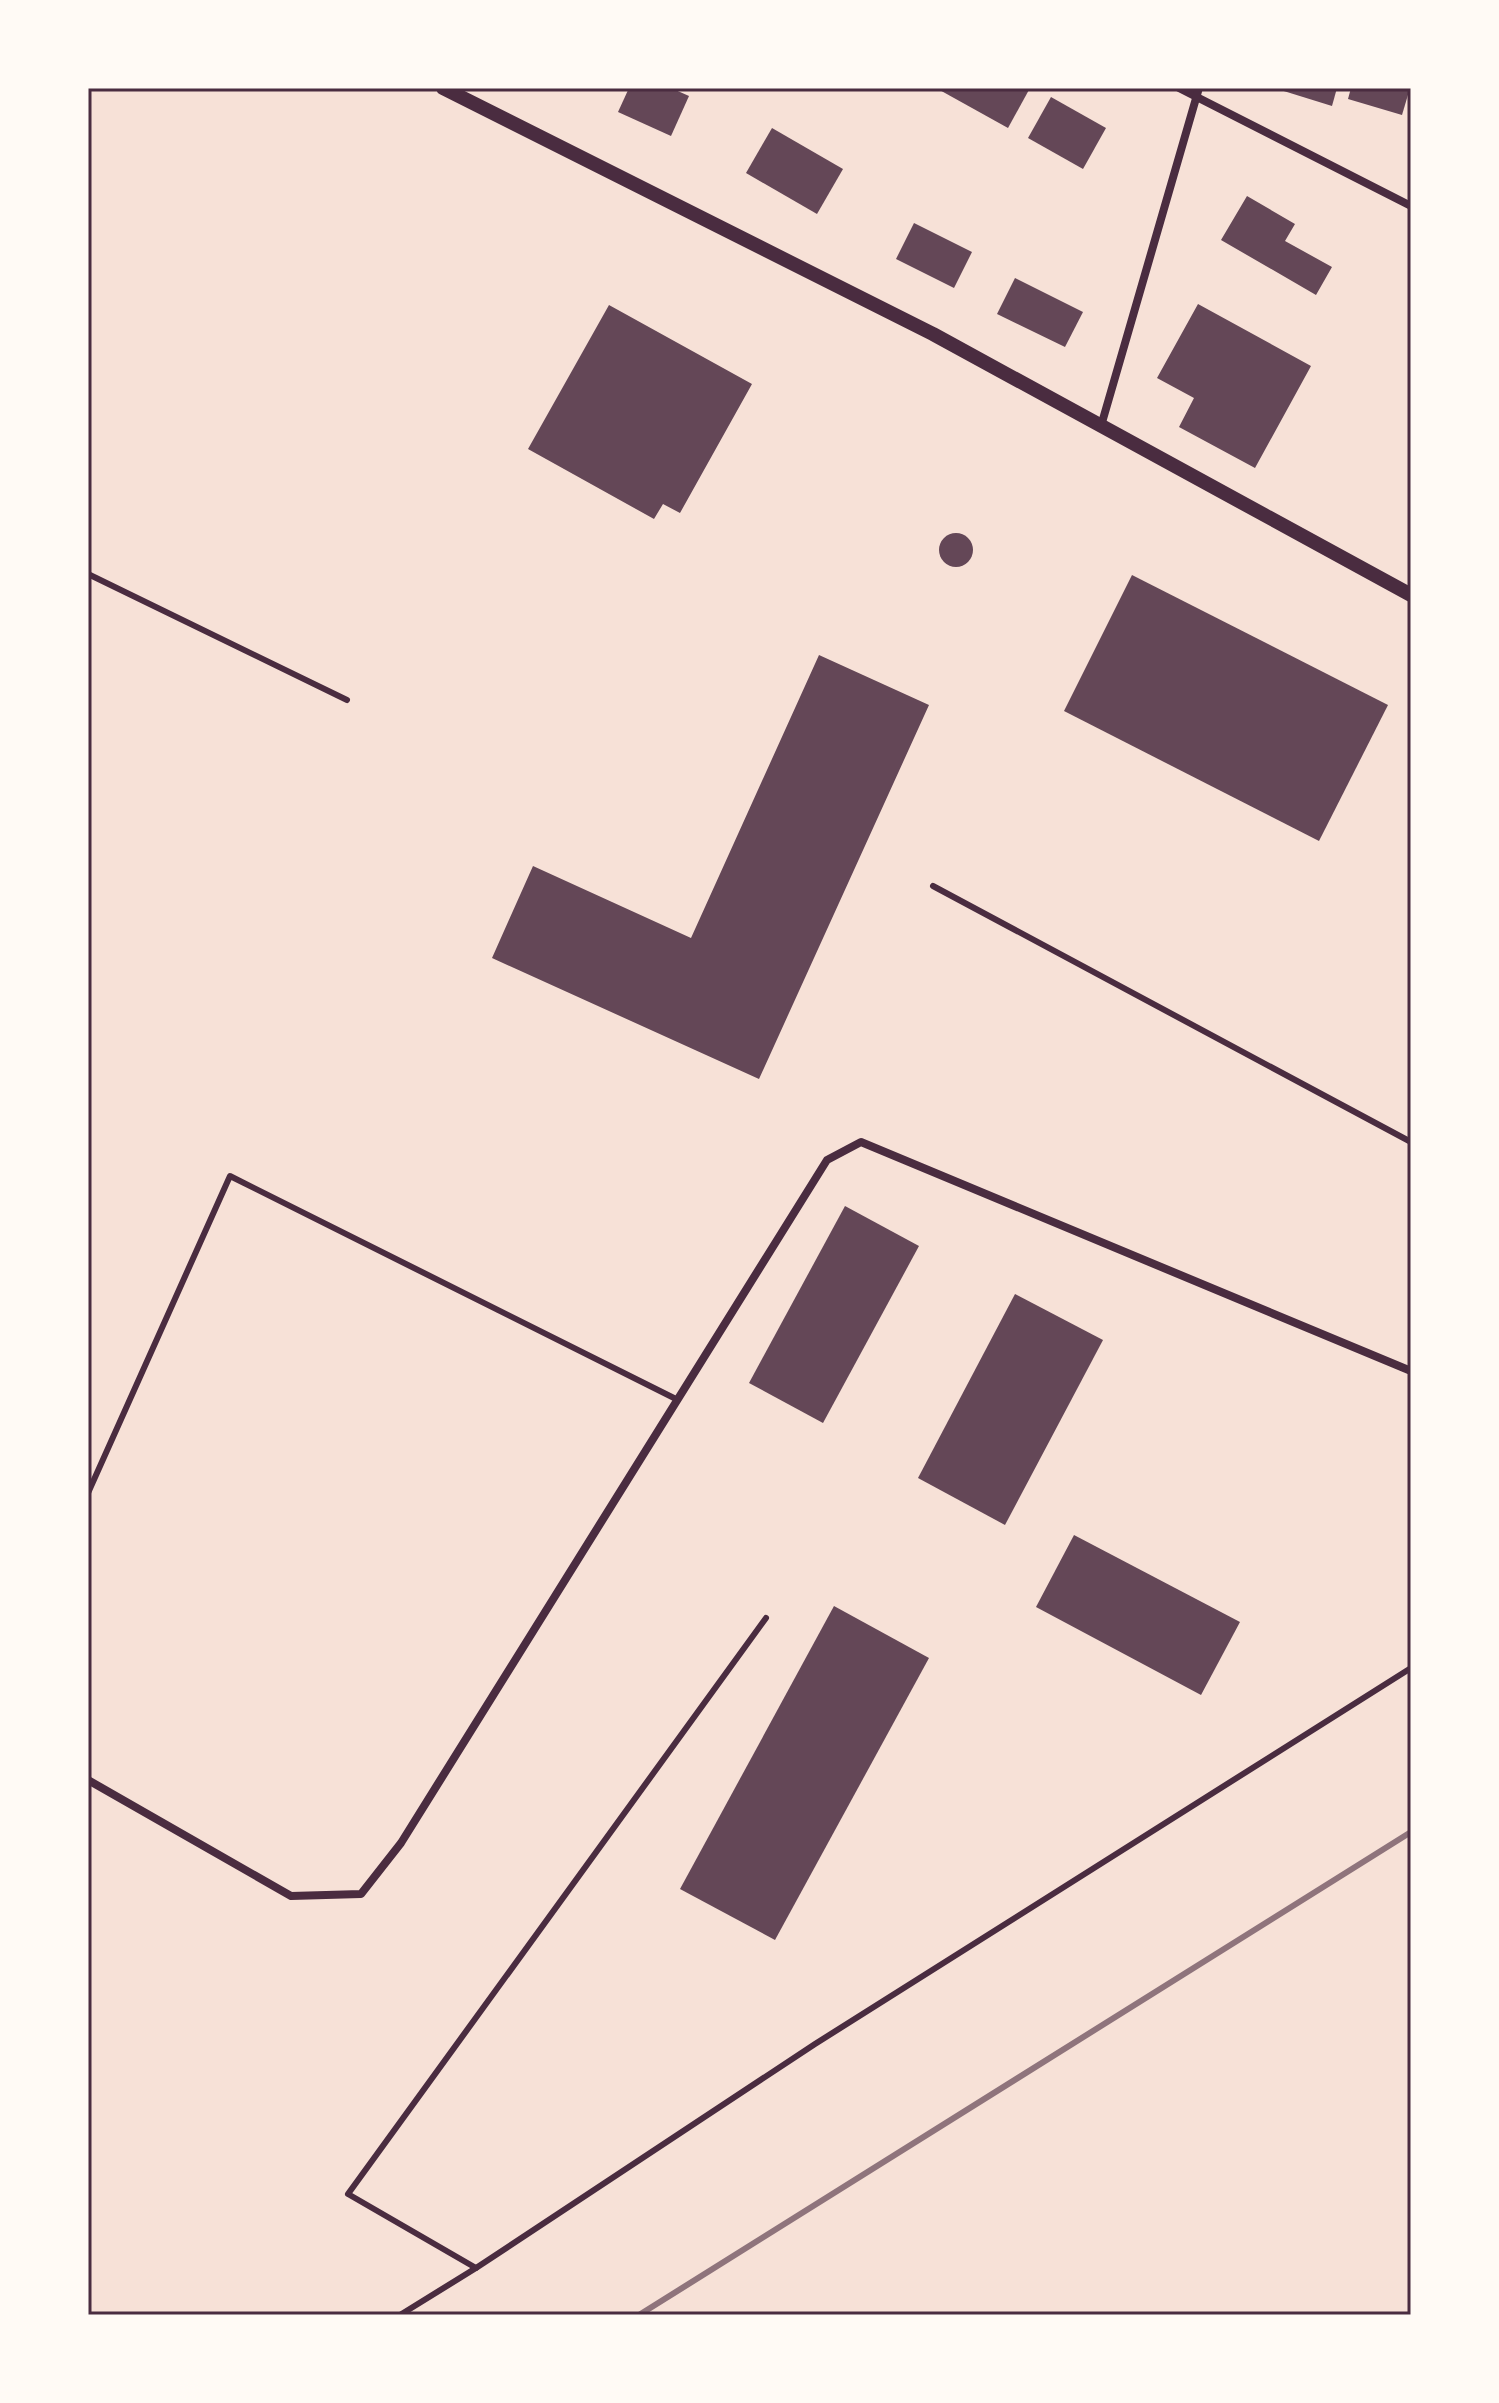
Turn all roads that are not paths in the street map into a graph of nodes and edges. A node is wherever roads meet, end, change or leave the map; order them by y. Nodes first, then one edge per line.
1 (443, 88) edge
2 (1179, 88) edge
3 (1198, 93) edge
4 (1411, 206) edge
5 (1101, 426) junction
6 (88, 574) edge
7 (1411, 595) edge
8 (347, 700) dead end
9 (933, 886) dead end
10 (1411, 1142) edge
11 (1411, 1371) edge
12 (678, 1400) junction
13 (88, 1493) edge
14 (766, 1618) dead end
15 (1411, 1668) edge
16 (88, 1780) edge
17 (476, 2268) junction
18 (400, 2315) edge

1 - 5 street
2 - 3 street
3 - 4 street
3 - 5 street
5 - 7 street
6 - 8 lane
9 - 10 lane
11 - 12 street
12 - 13 lane
12 - 16 street
14 - 17 lane
15 - 17 lane
17 - 18 lane

